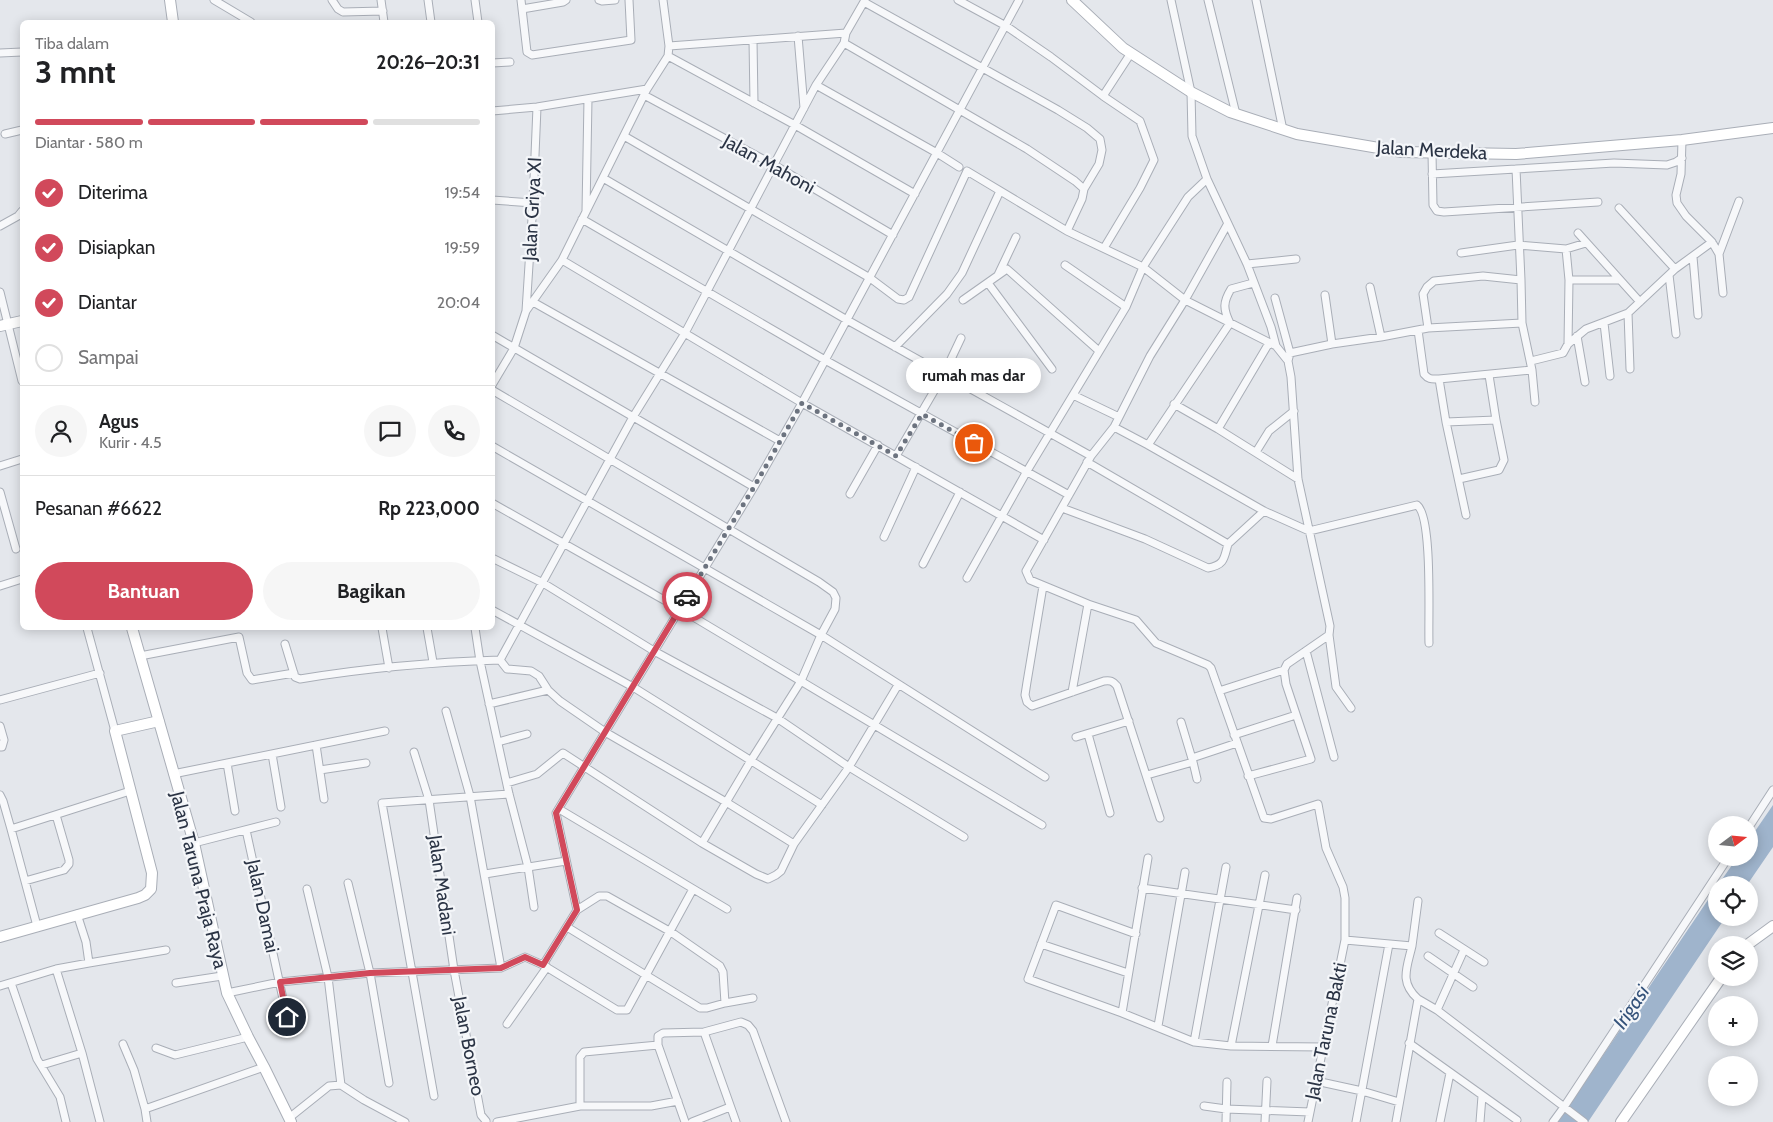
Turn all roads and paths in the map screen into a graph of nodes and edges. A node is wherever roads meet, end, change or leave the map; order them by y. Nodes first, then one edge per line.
1 (170, 0) edge
2 (214, 0) edge
3 (332, 0) edge
4 (381, 0) edge
5 (428, 0) edge
6 (475, 0) edge
7 (521, 0) edge
8 (566, 0) edge
9 (599, 0) edge
10 (615, 0) edge
11 (629, 0) edge
12 (663, 0) edge
13 (958, 0) edge
14 (1019, 0) edge
15 (1072, 0) edge
16 (1171, 0) edge
17 (1208, 0) edge
18 (1256, 0) edge
19 (865, 1) edge
20 (522, 9) junction
21 (383, 11) junction
22 (173, 20) edge
23 (247, 20) edge
24 (384, 20) edge
25 (431, 20) edge
26 (478, 20) edge
27 (1006, 26) junction
28 (846, 33) junction
29 (798, 36) junction
30 (753, 40) junction
31 (844, 43) junction
32 (669, 46) junction
33 (20, 52) edge
34 (0, 53) edge
35 (1131, 53) junction
36 (668, 56) junction
37 (510, 62) dead end
38 (495, 63) edge
39 (983, 69) junction
40 (816, 85) junction
41 (646, 92) junction
42 (1191, 92) junction
43 (1103, 96) junction
44 (588, 98) junction
45 (754, 103) junction
46 (537, 107) junction
47 (804, 108) junction
48 (961, 110) junction
49 (495, 111) edge
50 (1236, 114) junction
51 (795, 125) junction
52 (1773, 128) edge
53 (20, 130) edge
54 (1283, 130) junction
55 (5, 134) dead end
56 (624, 136) junction
57 (1682, 140) junction
58 (937, 153) junction
59 (1432, 153) junction
60 (1682, 158) junction
61 (774, 165) junction
62 (959, 167) dead end
63 (1516, 169) junction
64 (1432, 174) junction
65 (603, 178) junction
66 (1207, 179) junction
67 (1084, 188) junction
68 (1000, 191) junction
69 (915, 194) junction
70 (495, 200) edge
71 (1739, 201) dead end
72 (1598, 202) dead end
73 (534, 203) junction
74 (751, 208) junction
75 (1517, 208) junction
76 (1619, 208) dead end
77 (20, 214) edge
78 (584, 216) junction
79 (1228, 225) junction
80 (0, 226) edge
81 (1067, 232) junction
82 (1578, 233) dead end
83 (893, 235) junction
84 (1016, 237) dead end
85 (1712, 242) junction
86 (1586, 243) junction
87 (1518, 245) junction
88 (1104, 248) junction
89 (1566, 249) junction
90 (728, 250) junction
91 (1461, 253) dead end
92 (1719, 254) junction
93 (1692, 257) junction
94 (1296, 259) dead end
95 (562, 260) junction
96 (1247, 264) junction
97 (1065, 265) dead end
98 (1143, 267) junction
99 (1674, 269) junction
100 (1669, 275) junction
101 (998, 276) junction
102 (870, 278) junction
103 (1521, 280) junction
104 (1569, 280) junction
105 (1620, 280) junction
106 (988, 283) junction
107 (1253, 283) junction
108 (1370, 287) dead end
109 (0, 292) edge
110 (706, 292) junction
111 (1722, 293) dead end
112 (1325, 295) dead end
113 (1275, 298) dead end
114 (963, 300) dead end
115 (1185, 300) junction
116 (533, 302) junction
117 (1640, 302) junction
118 (1126, 307) junction
119 (526, 311) junction
120 (1628, 313) junction
121 (1698, 315) dead end
122 (847, 320) junction
123 (20, 321) edge
124 (1230, 323) junction
125 (1522, 323) junction
126 (1604, 323) junction
127 (4, 325) edge
128 (1428, 328) junction
129 (1418, 330) junction
130 (684, 333) junction
131 (1676, 334) dead end
132 (1576, 336) junction
133 (1381, 337) junction
134 (495, 338) edge
135 (961, 338) dead end
136 (1272, 344) junction
137 (1332, 344) junction
138 (1568, 344) junction
139 (895, 347) junction
140 (514, 348) junction
141 (1099, 351) junction
142 (1290, 353) junction
143 (825, 360) junction
144 (1288, 361) junction
145 (1531, 362) junction
146 (1052, 369) dead end
147 (1630, 369) dead end
148 (1532, 370) junction
149 (660, 373) junction
150 (944, 374) junction
151 (20, 375) edge
152 (1488, 375) junction
153 (1610, 376) dead end
154 (1439, 379) junction
155 (495, 380) edge
156 (1585, 382) dead end
157 (495, 392) edge
158 (1073, 395) junction
159 (1535, 402) dead end
160 (802, 403) junction
161 (1174, 404) junction
162 (1294, 411) junction
163 (922, 414) junction
164 (633, 417) junction
165 (1119, 417) junction
166 (1496, 420) junction
167 (1446, 422) junction
168 (1114, 427) junction
169 (1218, 429) junction
170 (1049, 433) junction
171 (780, 441) junction
172 (878, 445) junction
173 (1148, 445) junction
174 (495, 448) edge
175 (1256, 452) junction
176 (896, 456) junction
177 (1089, 459) junction
178 (20, 460) edge
179 (610, 460) junction
180 (0, 466) edge
181 (916, 467) junction
182 (1027, 472) junction
183 (1298, 479) junction
184 (1459, 479) junction
185 (754, 487) junction
186 (0, 492) edge
187 (960, 492) junction
188 (850, 494) dead end
189 (1069, 495) junction
190 (587, 501) junction
191 (495, 505) edge
192 (1062, 508) junction
193 (1264, 511) junction
194 (1466, 515) dead end
195 (1002, 516) junction
196 (729, 528) junction
197 (1309, 531) junction
198 (884, 537) dead end
199 (1044, 540) junction
200 (564, 544) junction
201 (1228, 544) junction
202 (16, 549) dead end
203 (495, 559) edge
204 (923, 564) dead end
205 (705, 568) junction
206 (966, 578) dead end
207 (20, 580) edge
208 (543, 583) junction
209 (0, 586) edge
210 (1043, 586) junction
211 (1088, 604) junction
212 (680, 609) junction
213 (495, 612) edge
214 (520, 624) junction
215 (88, 630) edge
216 (133, 630) edge
217 (382, 630) edge
218 (428, 630) edge
219 (475, 630) edge
220 (820, 635) junction
221 (1329, 635) junction
222 (1429, 643) dead end
223 (285, 644) dead end
224 (1306, 651) junction
225 (654, 652) junction
226 (140, 656) junction
227 (500, 660) junction
228 (480, 661) junction
229 (432, 662) junction
230 (389, 668) junction
231 (1284, 670) junction
232 (100, 673) junction
233 (294, 673) junction
234 (801, 681) junction
235 (898, 686) junction
236 (633, 687) junction
237 (548, 690) junction
238 (1219, 691) junction
239 (1072, 692) junction
240 (0, 700) edge
241 (489, 704) junction
242 (1351, 708) dead end
243 (446, 711) dead end
244 (1296, 715) junction
245 (777, 718) junction
246 (159, 721) junction
247 (1129, 721) junction
248 (1181, 722) dead end
249 (875, 725) junction
250 (0, 726) edge
251 (115, 731) junction
252 (385, 731) dead end
253 (605, 732) junction
254 (527, 734) dead end
255 (1088, 734) junction
256 (1234, 735) junction
257 (1076, 737) dead end
258 (498, 742) junction
259 (1237, 743) junction
260 (316, 745) junction
261 (0, 747) edge
262 (414, 752) dead end
263 (272, 754) junction
264 (1334, 757) dead end
265 (1192, 760) junction
266 (750, 762) junction
267 (227, 763) junction
268 (366, 763) dead end
269 (849, 767) junction
270 (584, 768) junction
271 (320, 770) junction
272 (173, 774) junction
273 (1147, 775) junction
274 (1248, 776) junction
275 (1045, 777) dead end
276 (1197, 779) dead end
277 (507, 783) junction
278 (1773, 790) edge
279 (130, 791) junction
280 (509, 794) junction
281 (0, 795) edge
282 (470, 796) junction
283 (324, 799) dead end
284 (429, 800) junction
285 (726, 802) junction
286 (822, 805) junction
287 (281, 807) dead end
288 (559, 809) junction
289 (235, 811) dead end
290 (1110, 813) dead end
291 (56, 815) junction
292 (1756, 816) edge
293 (1160, 818) dead end
294 (276, 822) dead end
295 (1042, 825) dead end
296 (11, 829) junction
297 (246, 830) junction
298 (964, 836) dead end
299 (194, 843) junction
300 (702, 843) junction
301 (794, 844) junction
302 (1148, 858) dead end
303 (566, 862) junction
304 (1723, 866) edge
305 (528, 867) junction
306 (1226, 867) dead end
307 (1185, 872) dead end
308 (485, 874) junction
309 (1265, 875) dead end
310 (25, 881) junction
311 (348, 883) dead end
312 (1142, 888) junction
313 (307, 889) dead end
314 (693, 889) junction
315 (1182, 894) junction
316 (1297, 898) dead end
317 (1221, 900) junction
318 (1418, 901) dead end
319 (1259, 905) junction
320 (534, 907) dead end
321 (727, 909) dead end
322 (577, 910) junction
323 (1296, 910) junction
324 (77, 914) junction
325 (37, 926) junction
326 (1773, 926) edge
327 (567, 927) junction
328 (671, 932) junction
329 (1439, 933) dead end
330 (1136, 934) junction
331 (0, 937) edge
332 (1758, 937) edge
333 (1345, 940) junction
334 (1041, 944) junction
335 (1389, 944) junction
336 (1412, 946) junction
337 (166, 950) dead end
338 (1464, 950) junction
339 (1428, 956) dead end
340 (1484, 962) dead end
341 (88, 963) junction
342 (545, 966) junction
343 (501, 968) junction
344 (56, 970) junction
345 (454, 970) junction
346 (412, 972) junction
347 (370, 973) junction
348 (1128, 973) junction
349 (647, 974) junction
350 (1453, 974) junction
351 (222, 976) junction
352 (328, 977) junction
353 (280, 982) junction
354 (11, 983) junction
355 (176, 983) dead end
356 (0, 986) edge
357 (1715, 986) edge
358 (1473, 987) dead end
359 (228, 993) junction
360 (753, 998) dead end
361 (1418, 999) junction
362 (725, 1003) junction
363 (1437, 1010) junction
364 (1122, 1012) junction
365 (287, 1017) dead end
366 (507, 1024) dead end
367 (1158, 1026) junction
368 (704, 1032) junction
369 (248, 1037) junction
370 (1194, 1042) junction
371 (1409, 1043) junction
372 (123, 1044) dead end
373 (658, 1045) junction
374 (1231, 1046) junction
375 (1272, 1046) junction
376 (1324, 1047) junction
377 (156, 1048) dead end
378 (82, 1053) junction
379 (42, 1065) junction
380 (264, 1067) junction
381 (1450, 1074) junction
382 (1267, 1081) dead end
383 (1316, 1081) junction
384 (1227, 1082) dead end
385 (389, 1083) dead end
386 (341, 1085) junction
387 (1362, 1091) junction
388 (434, 1096) dead end
389 (1482, 1096) junction
390 (678, 1101) junction
391 (1399, 1102) junction
392 (580, 1106) junction
393 (1204, 1106) dead end
394 (730, 1107) junction
395 (145, 1109) junction
396 (1226, 1109) junction
397 (1566, 1109) junction
398 (1266, 1111) junction
399 (1310, 1112) junction
400 (290, 1120) edge
401 (1517, 1120) dead end
402 (66, 1122) edge
403 (100, 1122) edge
404 (147, 1122) edge
405 (405, 1122) edge
406 (486, 1122) edge
407 (497, 1122) edge
408 (685, 1122) edge
409 (692, 1122) edge
410 (736, 1122) edge
411 (786, 1122) edge
412 (1226, 1122) edge
413 (1265, 1122) edge
414 (1308, 1122) edge
415 (1356, 1122) edge
416 (1396, 1122) edge
417 (1440, 1122) edge
418 (1480, 1122) edge
419 (1553, 1122) edge
420 (1584, 1122) edge
421 (1621, 1122) edge

1 - 22 street
2 - 23 street
3 - 21 street
4 - 21 street
5 - 25 street
6 - 26 street
7 - 20 street
8 - 20 street
9 - 10 street
11 - 20 street
12 - 32 street
13 - 27 street
14 - 27 street
15 - 35 street, Jalan Merdeka
16 - 42 street
17 - 50 street
18 - 54 street
19 - 28 street
19 - 39 street
21 - 24 street
27 - 39 street
27 - 43 street
28 - 29 street
28 - 31 street
29 - 30 street
29 - 47 street
30 - 32 street
30 - 45 street
31 - 40 street
31 - 48 street
32 - 36 street
33 - 34 street
35 - 42 street, Jalan Merdeka
35 - 43 street
36 - 41 street
36 - 45 street
37 - 38 street
39 - 48 street
39 - 67 street
40 - 47 street
40 - 58 street
41 - 44 street
41 - 56 street
41 - 61 street, Jalan Mahoni
42 - 50 street, Jalan Merdeka
42 - 66 street
43 - 88 street
44 - 46 street
44 - 78 street
45 - 51 street
46 - 49 street
46 - 73 street, Jalan Griya XI
47 - 51 street
48 - 58 street
48 - 67 street
50 - 54 street, Jalan Merdeka
51 - 61 street
51 - 69 street
52 - 57 street, Jalan Merdeka
53 - 55 street
54 - 59 street, Jalan Merdeka
56 - 65 street
56 - 74 street
57 - 59 street, Jalan Merdeka
57 - 60 street
58 - 62 street
58 - 69 street
59 - 64 street
60 - 63 street
60 - 85 street
61 - 74 street
61 - 83 street, Jalan Mahoni
63 - 64 street
63 - 75 street
64 - 75 street
65 - 78 street
65 - 90 street
66 - 79 street
66 - 98 street
67 - 81 street
68 - 81 street
68 - 102 street
68 - 139 street
69 - 83 street
70 - 73 street
71 - 92 street
72 - 75 street
73 - 119 street, Jalan Griya XI
74 - 90 street
74 - 102 street
75 - 87 street
76 - 99 street
77 - 80 street
78 - 95 street
78 - 110 street
79 - 96 street
79 - 115 street
81 - 88 street
82 - 86 street
83 - 102 street
84 - 101 street
85 - 92 street
85 - 93 street
86 - 89 street
86 - 105 street
87 - 89 street
87 - 91 street
87 - 103 street
88 - 98 street
89 - 104 street
90 - 110 street
90 - 122 street
92 - 111 street
93 - 99 street
93 - 121 street
94 - 96 street
95 - 116 street
95 - 130 street
96 - 107 street
97 - 118 street
98 - 115 street
98 - 118 street
99 - 100 street
100 - 117 street
100 - 131 street
101 - 106 street
101 - 141 street
102 - 122 street
103 - 125 street
103 - 128 street
104 - 105 street
104 - 138 street
105 - 117 street
106 - 114 street
106 - 146 street
107 - 124 street
107 - 136 street
108 - 133 street
109 - 127 street
110 - 130 street
110 - 143 street
112 - 137 street
113 - 142 street
115 - 124 street
115 - 165 street
116 - 119 street
116 - 149 street
117 - 120 street
118 - 141 street
119 - 140 street
120 - 126 street
120 - 147 street
122 - 139 street
122 - 143 street
123 - 127 street
124 - 136 street
124 - 161 street
125 - 128 street
125 - 145 street
126 - 132 street
126 - 153 street
127 - 151 street
128 - 129 street
129 - 133 street
129 - 154 street
130 - 149 street
130 - 160 street
132 - 138 street
132 - 156 street
133 - 137 street
134 - 140 street
135 - 150 street
136 - 144 street
136 - 169 street
137 - 142 street
138 - 145 street
139 - 150 street
140 - 155 street
140 - 164 street
141 - 158 street
142 - 144 street
143 - 160 street
143 - 163 street
144 - 162 street
145 - 148 street
148 - 152 street
148 - 159 street
149 - 164 street
149 - 171 street
150 - 163 street
150 - 170 street
152 - 154 street
152 - 166 street
154 - 167 street
157 - 179 street
158 - 165 street
158 - 170 street
160 - 171 street
160 - 172 street
161 - 169 street
161 - 173 street
162 - 175 street
162 - 183 street
163 - 176 street
163 - 182 street
164 - 179 street
164 - 185 street
165 - 168 street
166 - 167 street
166 - 184 street
167 - 184 street
168 - 173 street
168 - 177 street
169 - 175 street
170 - 177 street
170 - 182 street
171 - 185 street
172 - 176 street
172 - 188 street
173 - 193 street
174 - 190 street
175 - 183 street
176 - 181 street
177 - 189 street
177 - 201 street
178 - 180 street
179 - 190 street
179 - 196 street
181 - 187 street
181 - 198 street
182 - 189 street
182 - 195 street
183 - 197 street
184 - 194 street
185 - 196 street
186 - 202 street
187 - 195 street
187 - 204 street
189 - 192 street
190 - 200 street
190 - 205 street
191 - 200 street
192 - 199 street
192 - 201 street
193 - 197 street
193 - 201 street
195 - 199 street
195 - 206 street
196 - 205 street
196 - 220 street
197 - 221 street
197 - 222 street
199 - 210 street
200 - 208 street
200 - 212 street
203 - 208 street
205 - 212 street
205 - 220 street
207 - 209 street
208 - 214 street
208 - 225 street
210 - 211 street
210 - 239 street
211 - 238 street
211 - 239 street
212 - 225 street
212 - 234 street
213 - 214 street
214 - 227 street
214 - 236 street
215 - 232 street
216 - 226 street, Jalan Taruna Praja Raya
217 - 230 street
218 - 229 street
219 - 228 street
220 - 234 street
220 - 235 street
221 - 224 street
221 - 242 street
223 - 233 street
224 - 231 street
224 - 264 street
225 - 236 street
225 - 245 street
226 - 233 street
226 - 246 street, Jalan Taruna Praja Raya
227 - 228 street
227 - 237 street
228 - 229 street
228 - 241 street
229 - 230 street
230 - 233 street
231 - 238 street
231 - 244 street
232 - 240 street
232 - 251 street
234 - 245 street
234 - 249 street
235 - 249 street
235 - 275 street
236 - 253 street
236 - 266 street
237 - 241 street
237 - 253 street
238 - 256 street
239 - 247 street
241 - 258 street
243 - 282 street
244 - 256 street
244 - 274 street
245 - 266 street
245 - 269 street
246 - 251 street
246 - 272 street, Jalan Taruna Praja Raya
247 - 255 street
247 - 273 street
248 - 265 street
249 - 269 street
249 - 295 street
250 - 261 street
251 - 279 street
252 - 260 street
253 - 270 street
253 - 285 street
254 - 258 street
255 - 257 street
255 - 290 street
256 - 259 street
258 - 277 street
259 - 265 street
259 - 274 street
260 - 263 street
260 - 271 street
262 - 284 street, Jalan Madani
263 - 267 street
263 - 287 street
265 - 273 street
265 - 276 street
266 - 285 street
266 - 286 street
267 - 272 street
267 - 289 street
268 - 271 street
269 - 286 street
269 - 298 street
270 - 277 street
270 - 288 street
270 - 300 street
271 - 283 street
272 - 299 street, Jalan Taruna Praja Raya
273 - 293 street
274 - 333 street, Jalan Taruna Bakti
277 - 280 street
278 - 292 street
279 - 291 street
279 - 324 street
280 - 282 street
280 - 305 street
281 - 296 street
282 - 284 street
282 - 308 street
284 - 345 street, Jalan Madani
284 - 346 street
285 - 300 street
285 - 301 street
286 - 301 street
288 - 303 street
288 - 314 street
291 - 296 street
291 - 310 street
294 - 297 street
296 - 310 street
297 - 299 street
297 - 353 street, Jalan Damai
299 - 351 street, Jalan Taruna Praja Raya
300 - 301 street
302 - 312 street
303 - 305 street
303 - 322 street
304 - 397 street
305 - 308 street
305 - 320 street
306 - 317 street
307 - 315 street
308 - 343 street
309 - 319 street
310 - 325 street
311 - 347 street
312 - 315 street
312 - 330 street
313 - 352 street
314 - 321 street
314 - 328 street
315 - 317 street
315 - 367 street
316 - 323 street
317 - 319 street
317 - 370 street
318 - 336 street
319 - 323 street
319 - 374 street
322 - 327 street
322 - 328 street
323 - 375 street
324 - 325 street
324 - 341 street
325 - 331 street
326 - 332 street
327 - 342 street
327 - 349 street
328 - 349 street
328 - 362 street
329 - 338 street
330 - 334 street
330 - 348 street
333 - 335 street
333 - 376 street, Jalan Taruna Bakti
334 - 348 street
334 - 364 street
335 - 336 street
335 - 387 street
336 - 361 street
337 - 341 street
338 - 340 street
338 - 350 street
339 - 350 street
341 - 344 street
342 - 343 street
342 - 349 street
342 - 366 street
343 - 345 street
344 - 354 street
344 - 378 street
345 - 346 street
345 - 406 street, Jalan Borneo
346 - 347 street
346 - 388 street
347 - 352 street
347 - 385 street
348 - 364 street
349 - 362 street
350 - 358 street
350 - 363 street
351 - 355 street
351 - 359 street, Jalan Taruna Praja Raya
352 - 353 street
352 - 386 street
353 - 359 street
353 - 365 street, Jalan Damai
354 - 356 street
354 - 379 street
357 - 421 street
359 - 369 street, Jalan Taruna Praja Raya
360 - 362 street
361 - 363 street
361 - 371 street
363 - 397 street
364 - 367 street
367 - 370 street
368 - 373 street
368 - 394 street
368 - 411 street
369 - 377 street
369 - 380 street, Jalan Taruna Praja Raya
370 - 374 street
371 - 381 street
371 - 391 street
372 - 395 street
373 - 390 street
373 - 392 street
374 - 375 street
375 - 376 street
376 - 383 street, Jalan Taruna Bakti
378 - 379 street
378 - 403 street
379 - 402 street
380 - 395 street
380 - 400 street, Jalan Taruna Praja Raya
381 - 389 street
381 - 417 street
382 - 398 street
383 - 387 street
383 - 399 street, Jalan Taruna Bakti
384 - 396 street
386 - 400 street
386 - 405 street
387 - 391 street
387 - 415 street
389 - 401 street
389 - 418 street
390 - 392 street
390 - 408 street
391 - 416 street
392 - 407 street
393 - 396 street
394 - 409 street
394 - 410 street
395 - 404 street
396 - 398 street
396 - 412 street
397 - 419 street
397 - 420 street
398 - 399 street
398 - 413 street
399 - 414 street, Jalan Taruna Bakti

